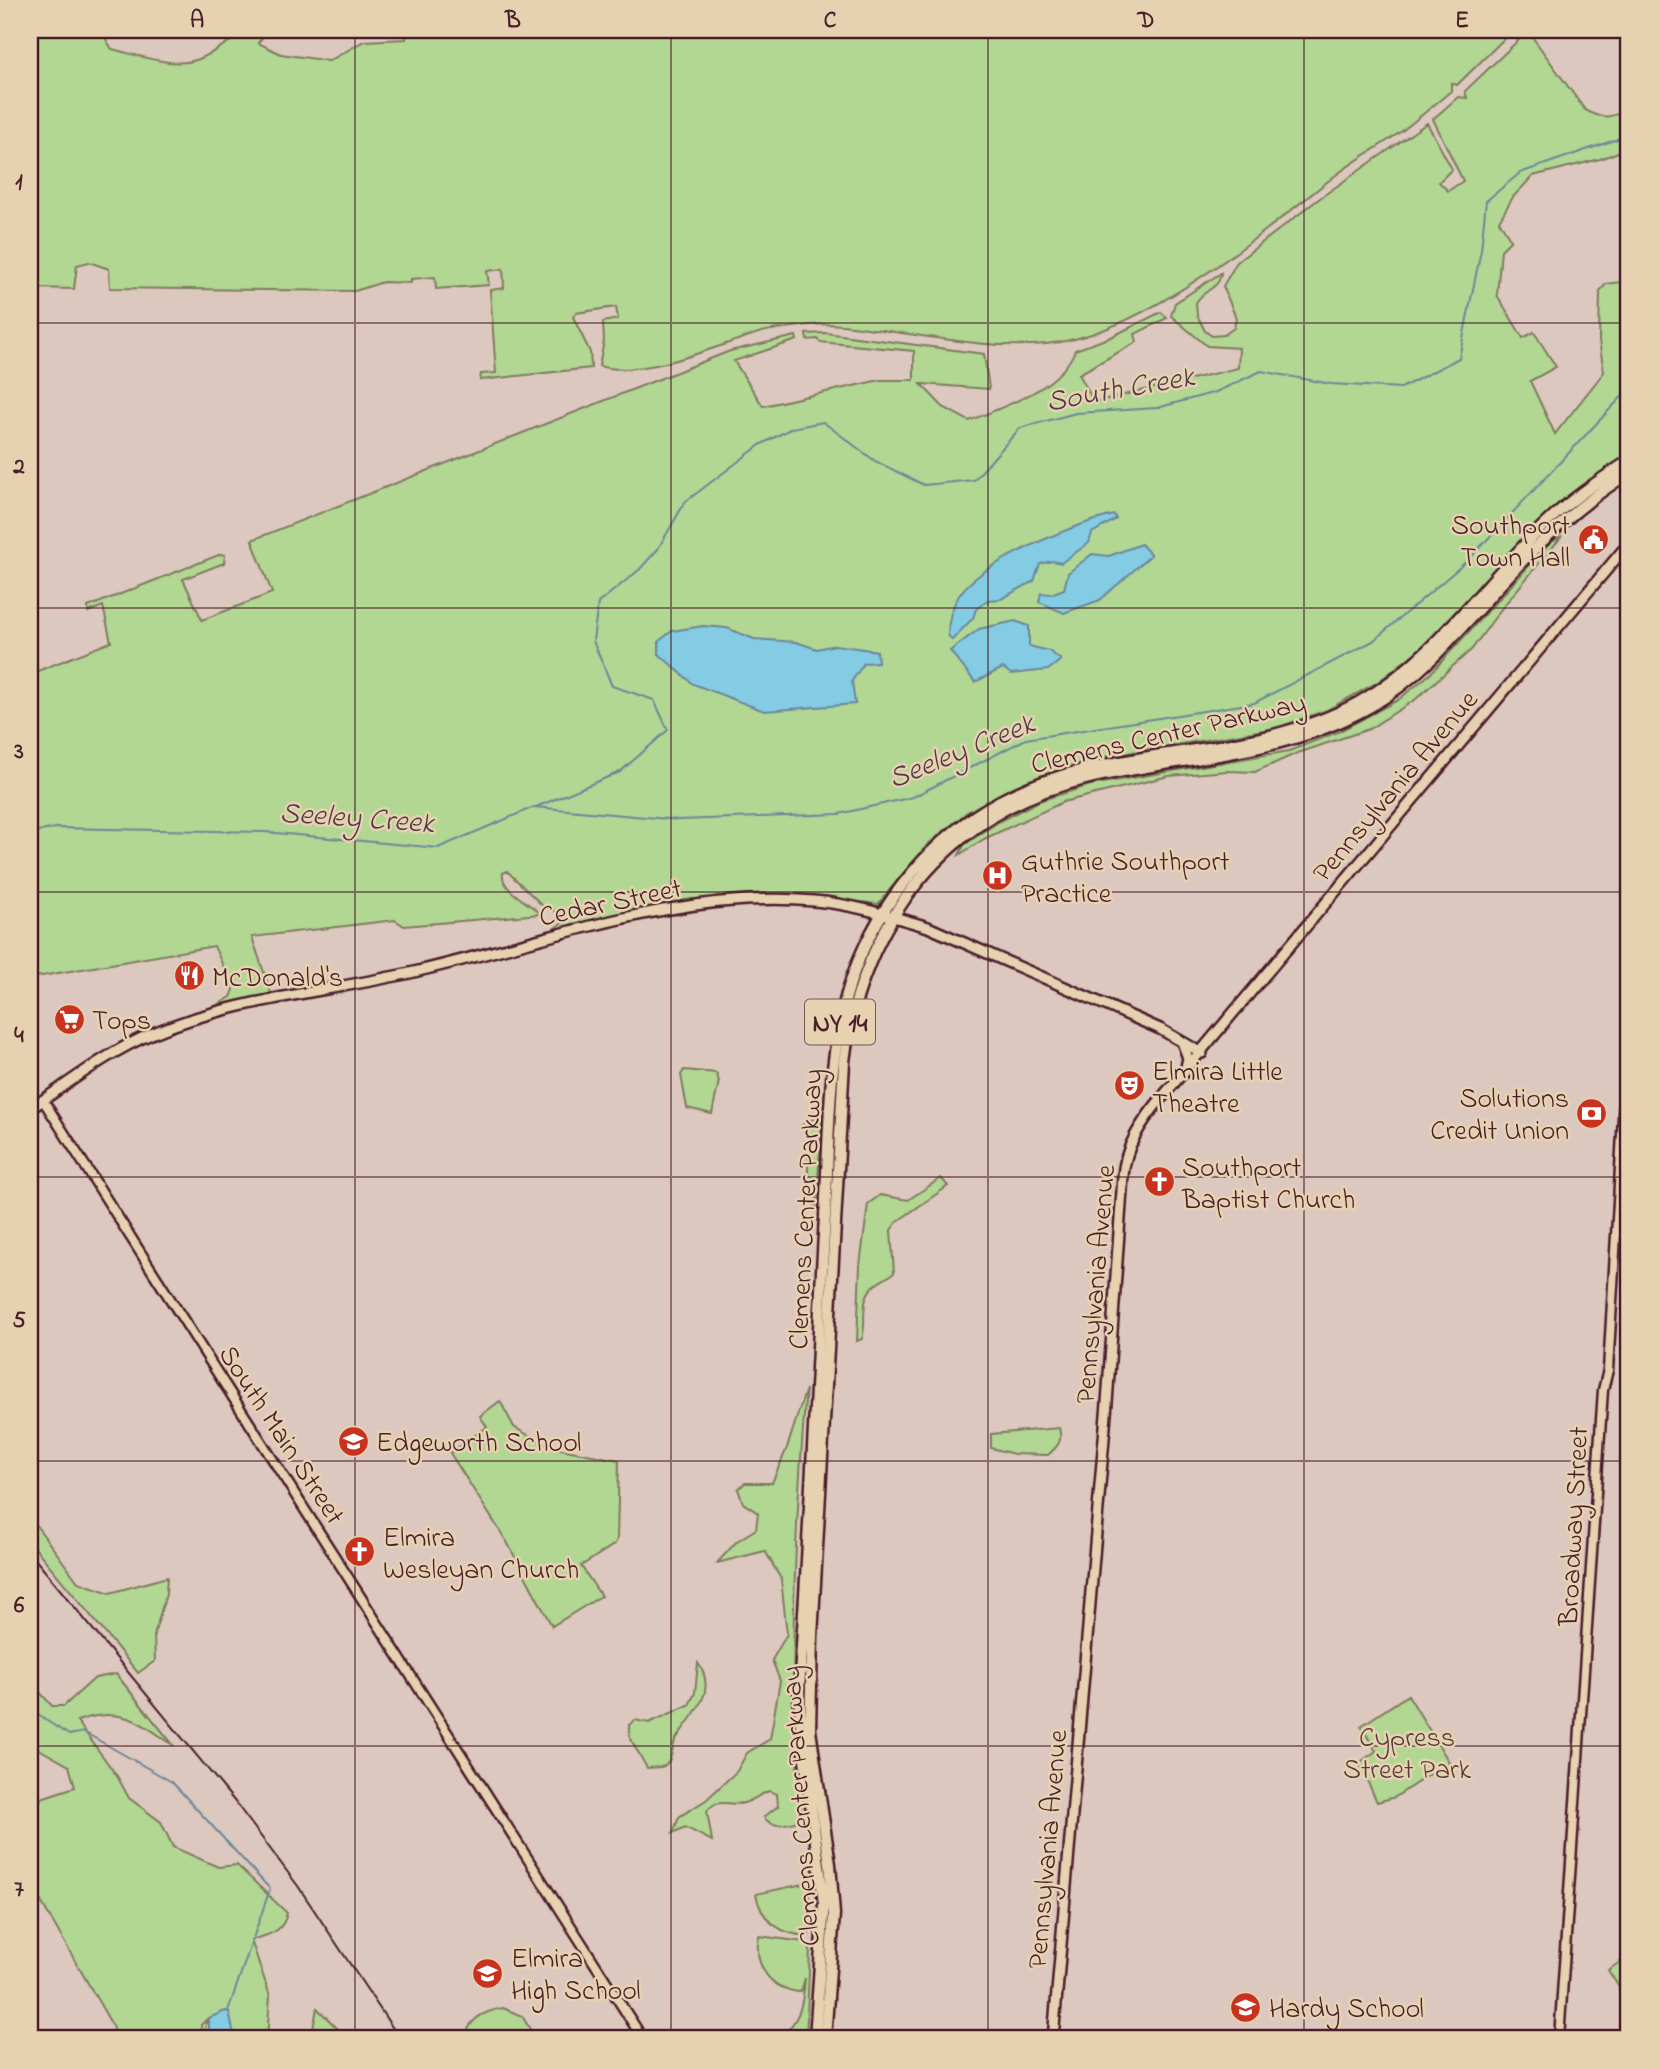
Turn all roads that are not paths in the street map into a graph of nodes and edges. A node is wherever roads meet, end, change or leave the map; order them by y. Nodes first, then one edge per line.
1 (1629, 461) edge
2 (1629, 472) edge
3 (1629, 543) edge
4 (887, 915) junction
5 (1629, 1016) edge
6 (1181, 1041) junction
7 (1202, 1052) junction
8 (1185, 1072) junction
9 (43, 1100) junction
10 (30, 1109) edge
11 (643, 2039) edge
12 (815, 2039) edge
13 (825, 2039) edge
14 (1053, 2039) edge
15 (1559, 2039) edge

1 - 4 main road, Clemens Center Parkway / NY 14
2 - 4 main road, Clemens Center Parkway / NY 14
3 - 7 main road, Pennsylvania Avenue
4 - 6 main road, Cedar Street
4 - 9 main road, Cedar Street
4 - 12 main road, Clemens Center Parkway / NY 14
4 - 13 main road, Clemens Center Parkway / NY 14
5 - 15 street, Broadway Street
6 - 7 main road, Cedar Street
6 - 8 main road
7 - 8 main road, Pennsylvania Avenue
8 - 14 main road, Pennsylvania Avenue
9 - 10 main road, Cedar Street
9 - 11 street, South Main Street

